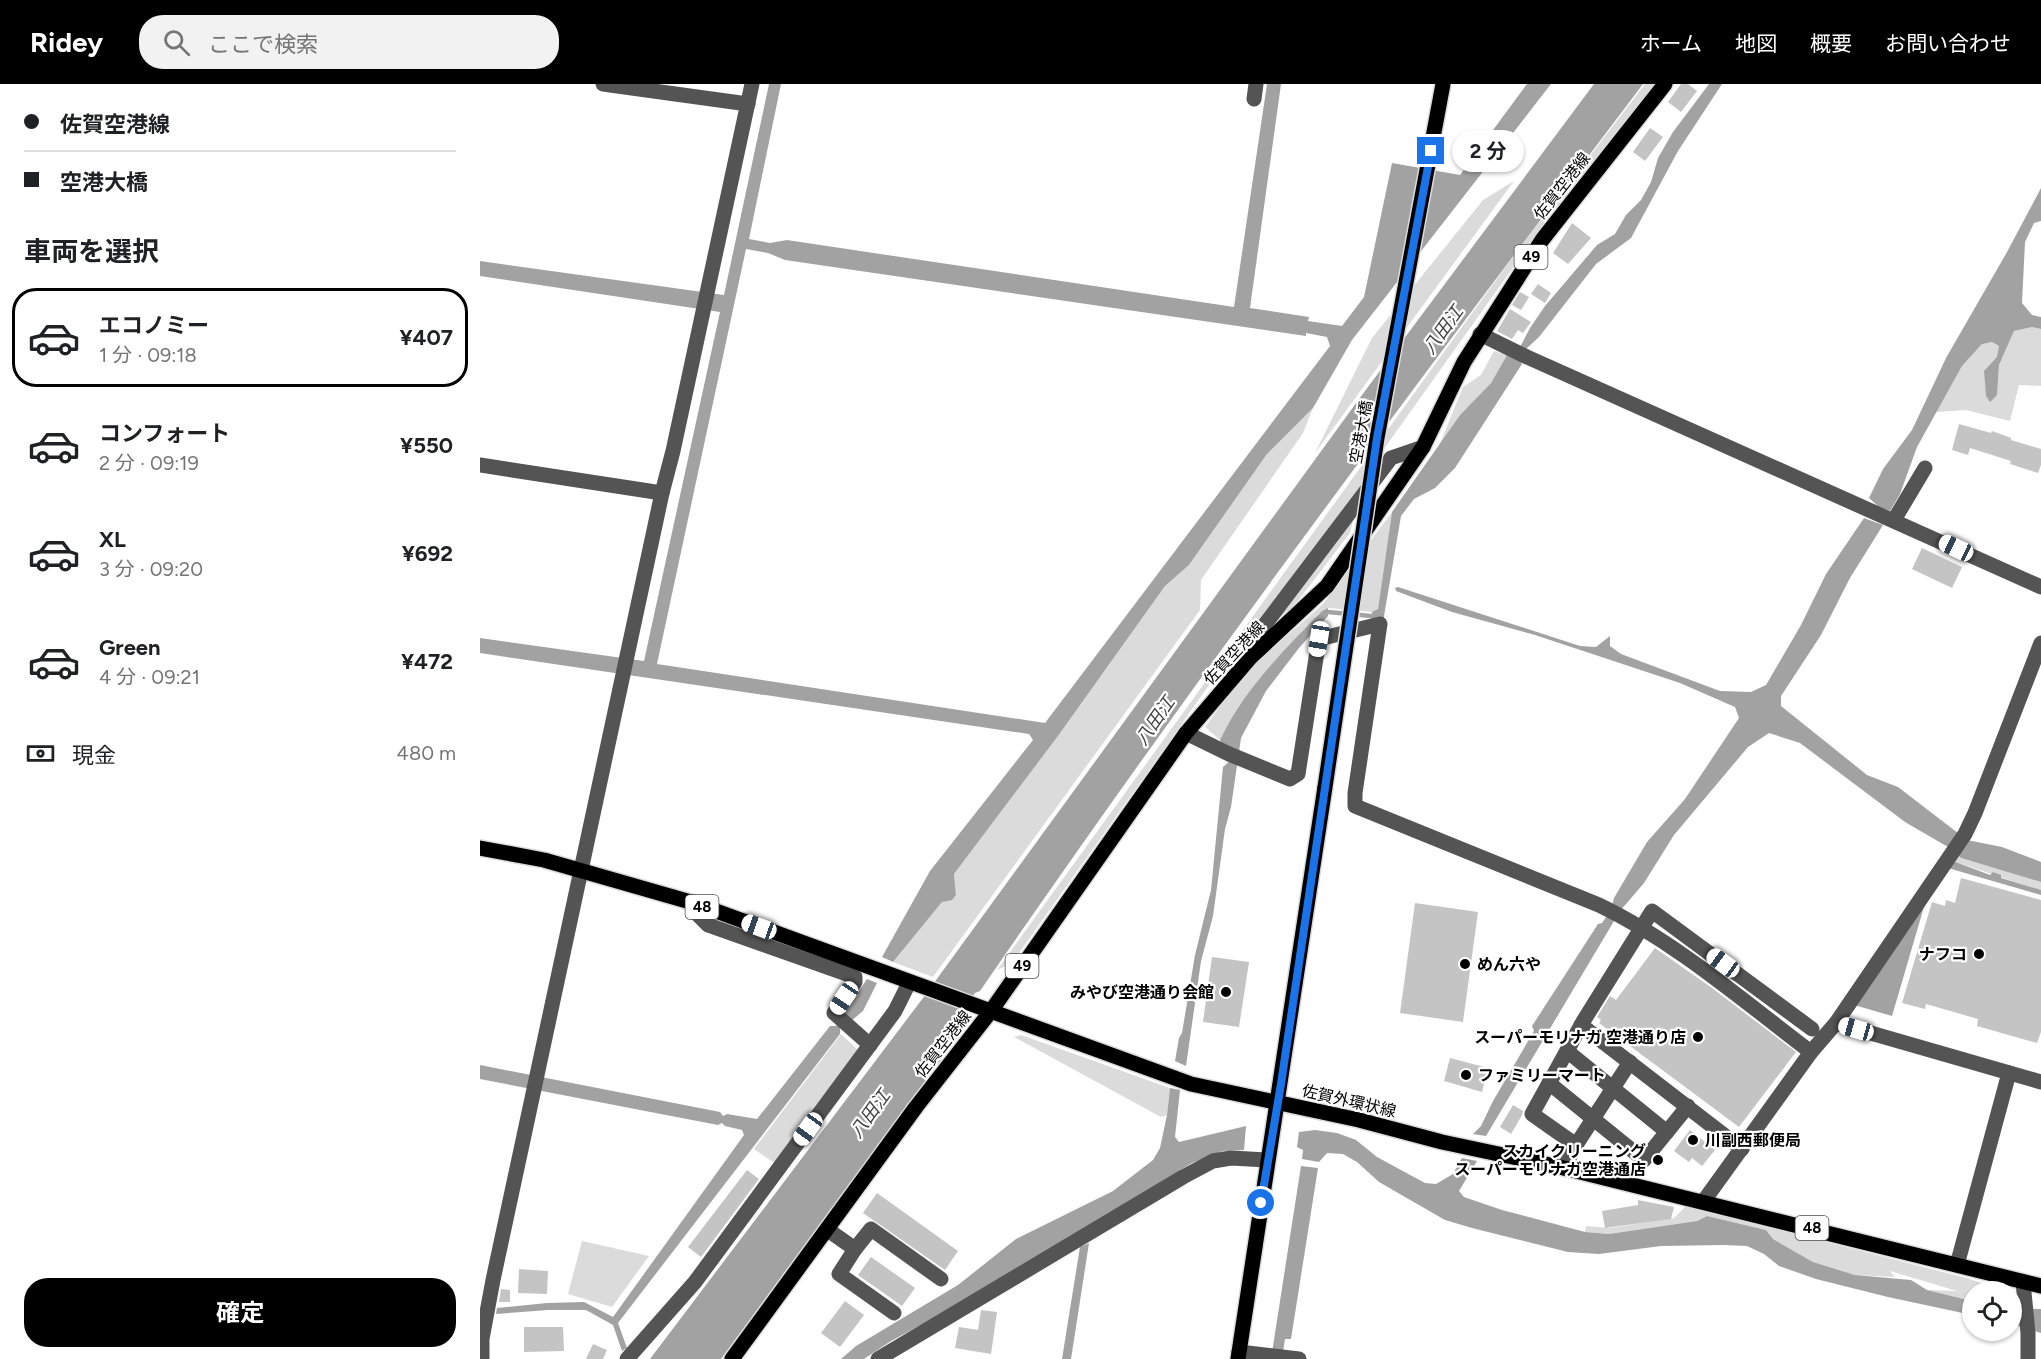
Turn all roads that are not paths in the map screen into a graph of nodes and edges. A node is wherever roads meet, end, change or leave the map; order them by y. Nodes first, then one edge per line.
1 (603, 84) edge
2 (752, 84) edge
3 (1443, 84) edge
4 (1665, 84) edge
5 (748, 104) junction
6 (1480, 334) junction
7 (1423, 447) junction
8 (480, 465) edge
9 (1925, 468) dead end
10 (662, 493) junction
11 (1894, 520) junction
12 (2041, 587) edge
13 (2041, 644) edge
14 (1251, 657) junction
15 (1186, 733) junction
16 (480, 848) edge
17 (582, 870) junction
18 (694, 903) junction
19 (1641, 928) junction
20 (913, 987) junction
21 (984, 1008) junction
22 (1836, 1023) junction
23 (1581, 1024) junction
24 (1812, 1029) dead end
25 (870, 1044) junction
26 (1567, 1051) junction
27 (1811, 1052) junction
28 (1630, 1062) junction
29 (2010, 1073) junction
30 (1549, 1083) junction
31 (2041, 1083) edge
32 (1613, 1088) junction
33 (1278, 1103) junction
34 (1688, 1106) junction
35 (1593, 1119) junction
36 (1667, 1132) junction
37 (1576, 1145) junction
38 (1742, 1149) junction
39 (1267, 1160) junction
40 (1564, 1168) junction
41 (1703, 1202) junction
42 (828, 1230) junction
43 (855, 1249) junction
44 (1957, 1265) junction
45 (487, 1279) edge
46 (941, 1279) dead end
47 (2023, 1282) junction
48 (2041, 1286) edge
49 (894, 1313) dead end
50 (2031, 1346) edge
51 (1238, 1355) edge
52 (1294, 1358) edge
53 (482, 1359) edge
54 (627, 1359) edge
55 (732, 1359) edge
56 (878, 1359) edge
57 (1299, 1359) edge

1 - 5 street
2 - 5 street
3 - 33 main road, 空港大橋, bridge
4 - 6 main road, 佐賀空港線 / 49
5 - 10 street
6 - 7 main road, 佐賀空港線 / 49
6 - 11 street
7 - 14 main road, 佐賀空港線 / 49
7 - 14 street
8 - 10 street
9 - 11 street
10 - 17 street
11 - 12 street
13 - 22 street
14 - 15 main road, 佐賀空港線 / 49
15 - 19 street
15 - 21 main road, 佐賀空港線 / 49
16 - 17 main road, 48
17 - 18 main road, 48
17 - 45 street
18 - 20 main road, 48
18 - 25 street
19 - 23 street
19 - 24 street
19 - 27 street
20 - 21 main road, 48
20 - 25 street
21 - 33 main road, 佐賀外環状線 / 48
21 - 42 main road, 佐賀空港線 / 49
22 - 27 street
22 - 29 street
23 - 26 street
23 - 28 street
25 - 54 street
26 - 30 street
26 - 32 street
27 - 38 street
28 - 32 street
28 - 34 street
29 - 31 street
29 - 44 street
30 - 35 street
30 - 37 street
32 - 35 street
32 - 36 street
33 - 39 main road
33 - 40 main road, 佐賀外環状線 / 48
34 - 36 street
34 - 38 street
35 - 36 street
35 - 37 street
37 - 40 street
38 - 41 street
39 - 51 main road
39 - 56 street
40 - 41 main road, 佐賀外環状線 / 48
41 - 44 main road, 48
42 - 43 street
42 - 55 main road, 佐賀空港線 / 49
43 - 46 street
43 - 49 street
44 - 47 main road, 48
45 - 53 street
47 - 48 main road, 48
47 - 50 street
51 - 52 street
52 - 57 street

